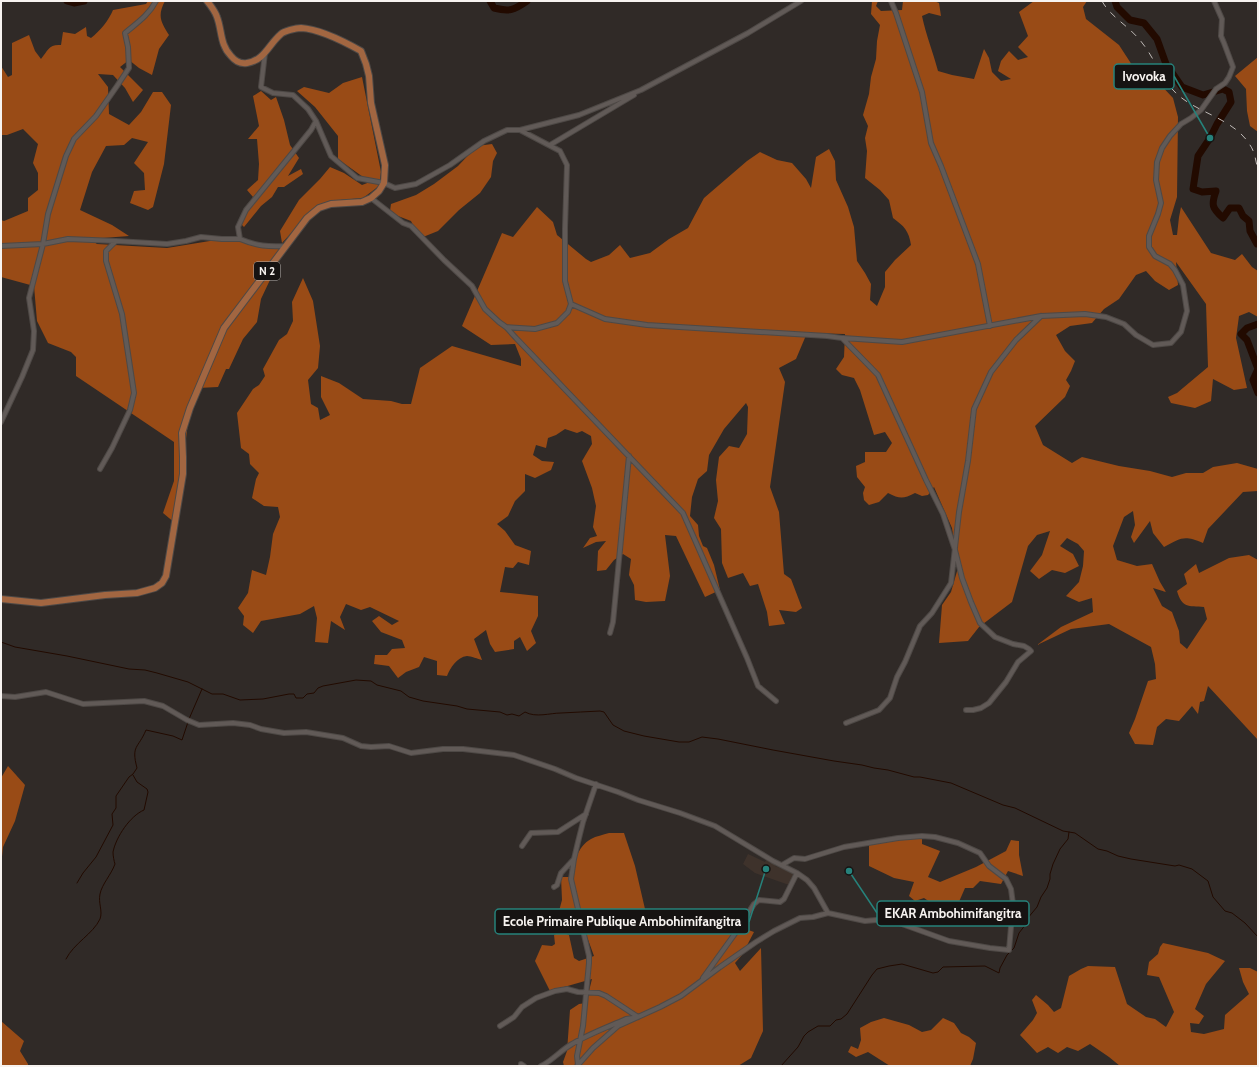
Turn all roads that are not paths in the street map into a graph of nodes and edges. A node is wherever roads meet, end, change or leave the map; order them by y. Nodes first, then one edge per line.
1 (156, 1) edge
2 (207, 1) edge
3 (801, 1) edge
4 (891, 1) edge
5 (1214, 1) edge
6 (265, 53) junction
7 (641, 90) junction
8 (316, 121) junction
9 (520, 130) junction
10 (550, 145) junction
11 (384, 183) junction
12 (371, 198) junction
13 (240, 238) junction
14 (116, 241) junction
15 (43, 244) junction
16 (1, 246) edge
17 (286, 246) junction
18 (571, 304) junction
19 (1041, 316) junction
20 (990, 326) junction
21 (506, 327) junction
22 (842, 338) junction
23 (1, 422) edge
24 (629, 456) junction
25 (100, 469) dead end
26 (955, 550) junction
27 (1, 599) edge
28 (610, 633) dead end
29 (1, 696) edge
30 (776, 701) dead end
31 (966, 710) dead end
32 (846, 723) dead end
33 (596, 784) junction
34 (586, 814) junction
35 (522, 846) dead end
36 (574, 859) junction
37 (782, 865) junction
38 (797, 873) junction
39 (554, 887) dead end
40 (828, 913) junction
41 (701, 982) junction
42 (587, 992) junction
43 (638, 1017) junction
44 (500, 1026) dead end
45 (581, 1039) junction
46 (577, 1065) edge
47 (521, 1066) edge
48 (524, 1066) edge
49 (541, 1066) edge

1 - 15 street
2 - 6 main road
3 - 7 street
4 - 20 street
5 - 19 street
6 - 8 street
6 - 11 main road
7 - 9 street
7 - 10 street
8 - 11 street
8 - 13 street
9 - 10 street
9 - 11 street
10 - 18 street
11 - 12 main road
12 - 17 main road, N 2
12 - 21 street
13 - 14 street
13 - 17 street
14 - 15 street
14 - 25 street
15 - 16 street
15 - 23 street
17 - 27 main road, N 2
18 - 21 street
18 - 22 street
19 - 20 street
19 - 26 street
20 - 22 street
21 - 24 street
22 - 26 street
24 - 28 street
24 - 30 street
26 - 31 street
26 - 32 street
29 - 33 street
33 - 34 street
33 - 37 street
34 - 35 street
34 - 36 street
36 - 39 street
36 - 42 street
37 - 38 street
37 - 40 street
38 - 40 street
38 - 41 street
40 - 41 street
41 - 43 street
42 - 43 street
42 - 44 street
42 - 45 street
43 - 45 street
43 - 46 street
45 - 46 street
45 - 49 street
47 - 48 street

